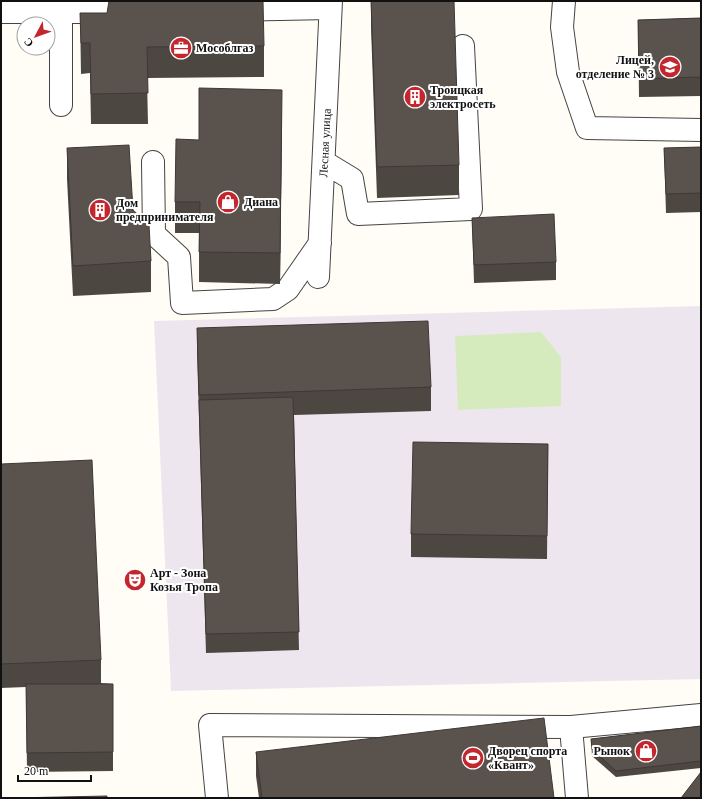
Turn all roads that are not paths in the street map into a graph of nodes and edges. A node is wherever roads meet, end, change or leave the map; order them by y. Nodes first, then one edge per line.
1 (564, 1) edge
2 (331, 5) edge
3 (212, 10) edge
4 (156, 11) edge
5 (1, 12) edge
6 (61, 13) junction
7 (463, 46) dead end
8 (61, 105) dead end
9 (701, 130) edge
10 (153, 162) dead end
11 (324, 162) junction
12 (320, 243) junction
13 (318, 277) dead end
14 (701, 715) edge
15 (572, 727) junction
16 (217, 798) edge
17 (578, 798) edge

1 - 9 street
2 - 3 street, Лесная улица
2 - 11 street, Лесная улица
4 - 6 street
5 - 6 street
6 - 8 street
7 - 11 street
10 - 12 street
11 - 12 street, Лесная улица
12 - 13 street, Лесная улица
14 - 15 street
15 - 16 street
15 - 17 street

